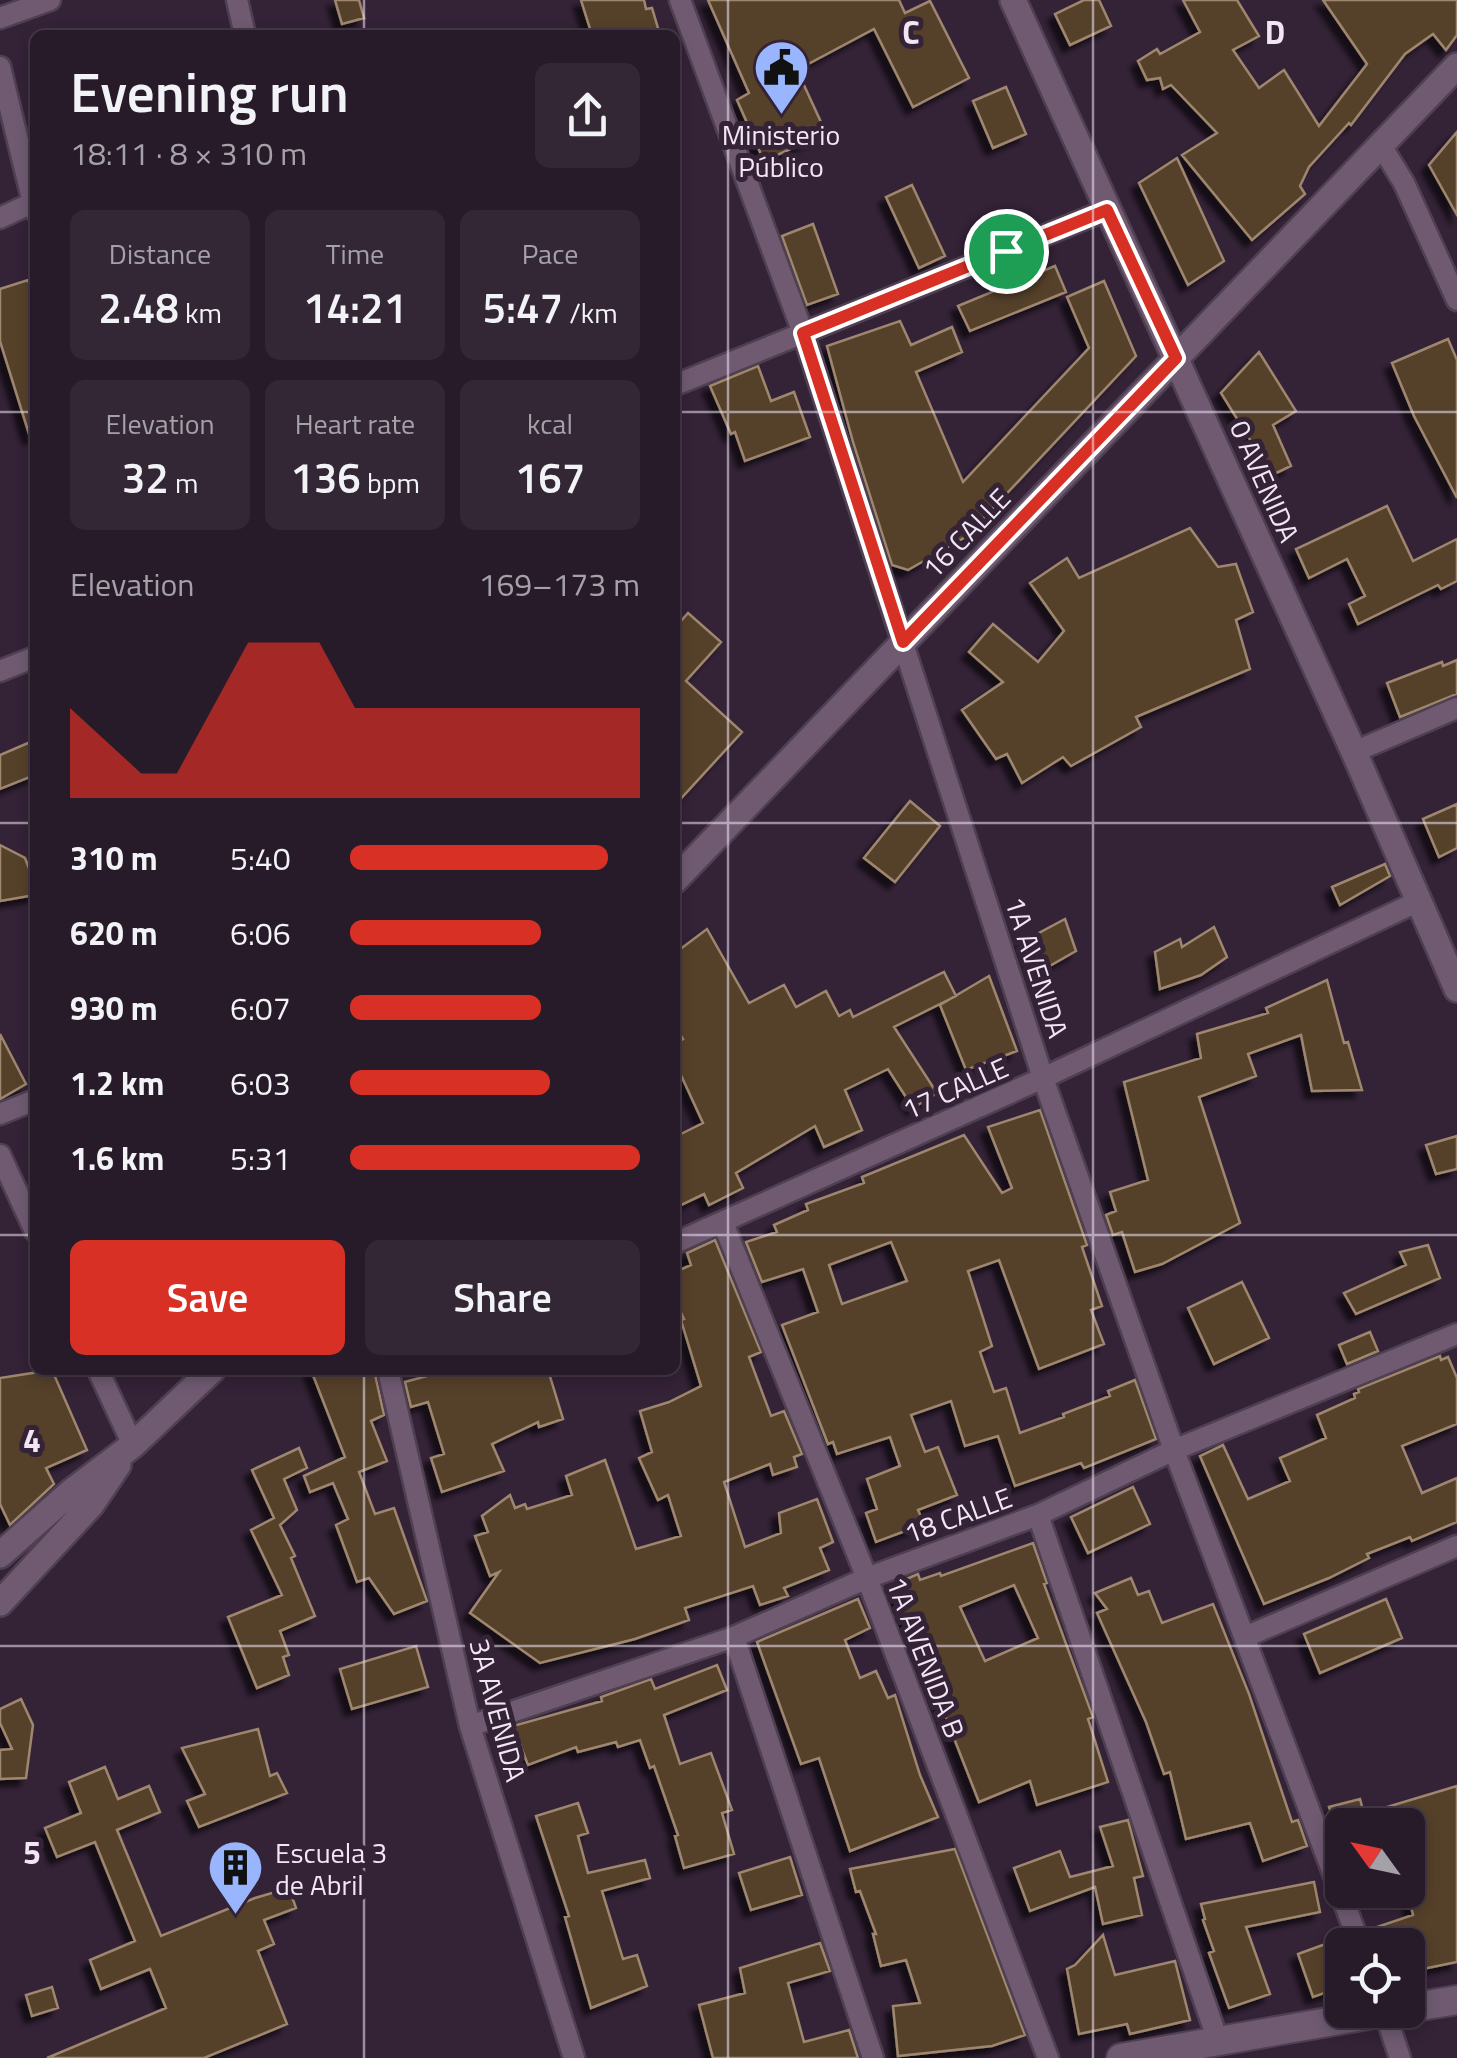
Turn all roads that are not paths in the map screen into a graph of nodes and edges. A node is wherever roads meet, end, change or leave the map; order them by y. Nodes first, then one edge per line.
1 (50, 0) edge
2 (238, 0) edge
3 (680, 0) edge
4 (1013, 0) edge
5 (0, 18) edge
6 (245, 30) edge
7 (0, 66) edge
8 (1457, 66) edge
9 (1382, 147) junction
10 (30, 190) edge
11 (30, 208) edge
12 (1107, 210) junction
13 (0, 218) edge
14 (1457, 300) edge
15 (803, 333) junction
16 (1176, 358) junction
17 (680, 383) edge
18 (903, 642) junction
19 (30, 659) edge
20 (0, 671) edge
21 (1457, 708) edge
22 (1354, 752) junction
23 (680, 875) edge
24 (1419, 901) junction
25 (1457, 989) edge
26 (1043, 1078) junction
27 (30, 1102) edge
28 (0, 1114) edge
29 (0, 1154) edge
30 (30, 1220) edge
31 (723, 1223) junction
32 (680, 1241) edge
33 (1457, 1334) edge
34 (100, 1375) edge
35 (207, 1375) edge
36 (389, 1375) edge
37 (133, 1445) junction
38 (1174, 1450) junction
39 (1038, 1515) junction
40 (1457, 1546) edge
41 (0, 1556) edge
42 (867, 1578) junction
43 (0, 1603) edge
44 (734, 1637) junction
45 (1245, 1637) junction
46 (470, 1726) junction
47 (1354, 1928) edge
48 (1457, 2000) edge
49 (1425, 2005) edge
50 (1325, 2022) edge
51 (1396, 2028) edge
52 (1218, 2041) junction
53 (574, 2058) edge
54 (872, 2058) edge
55 (1048, 2058) edge
56 (1121, 2058) edge
57 (1400, 2058) edge

1 - 5 street
2 - 6 street
3 - 15 street, 1A AVENIDA
4 - 12 street, 0 AVENIDA
7 - 10 street
8 - 9 street, 16 CALLE
9 - 14 street
9 - 16 street, 16 CALLE
11 - 13 street
12 - 15 street
12 - 16 street, 0 AVENIDA
15 - 17 street
15 - 18 street, 1A AVENIDA
16 - 18 street, 16 CALLE
16 - 22 street, 0 AVENIDA
18 - 23 street, 16 CALLE
18 - 26 street, 1A AVENIDA
19 - 20 street
21 - 22 street
22 - 24 street, 0 AVENIDA
24 - 25 street, 0 AVENIDA
24 - 26 street, 17 CALLE
26 - 31 street, 17 CALLE
26 - 38 street, 1A AVENIDA
27 - 28 street
29 - 30 street
31 - 32 street, 17 CALLE
31 - 42 street, 1A AVENIDA B
33 - 38 street, 18 CALLE
34 - 37 street
35 - 37 street
36 - 46 street, 3A AVENIDA
37 - 41 street
37 - 43 street
38 - 39 street, 18 CALLE
38 - 45 street, 1A AVENIDA
39 - 42 street, 18 CALLE
39 - 52 street
40 - 45 street
42 - 44 street, 18 CALLE
42 - 55 street, 1A AVENIDA B
44 - 46 street, 18 CALLE
44 - 54 street
45 - 47 street, 1A AVENIDA
46 - 53 street, 3A AVENIDA
48 - 49 main road
50 - 52 main road
51 - 57 street
52 - 56 main road

